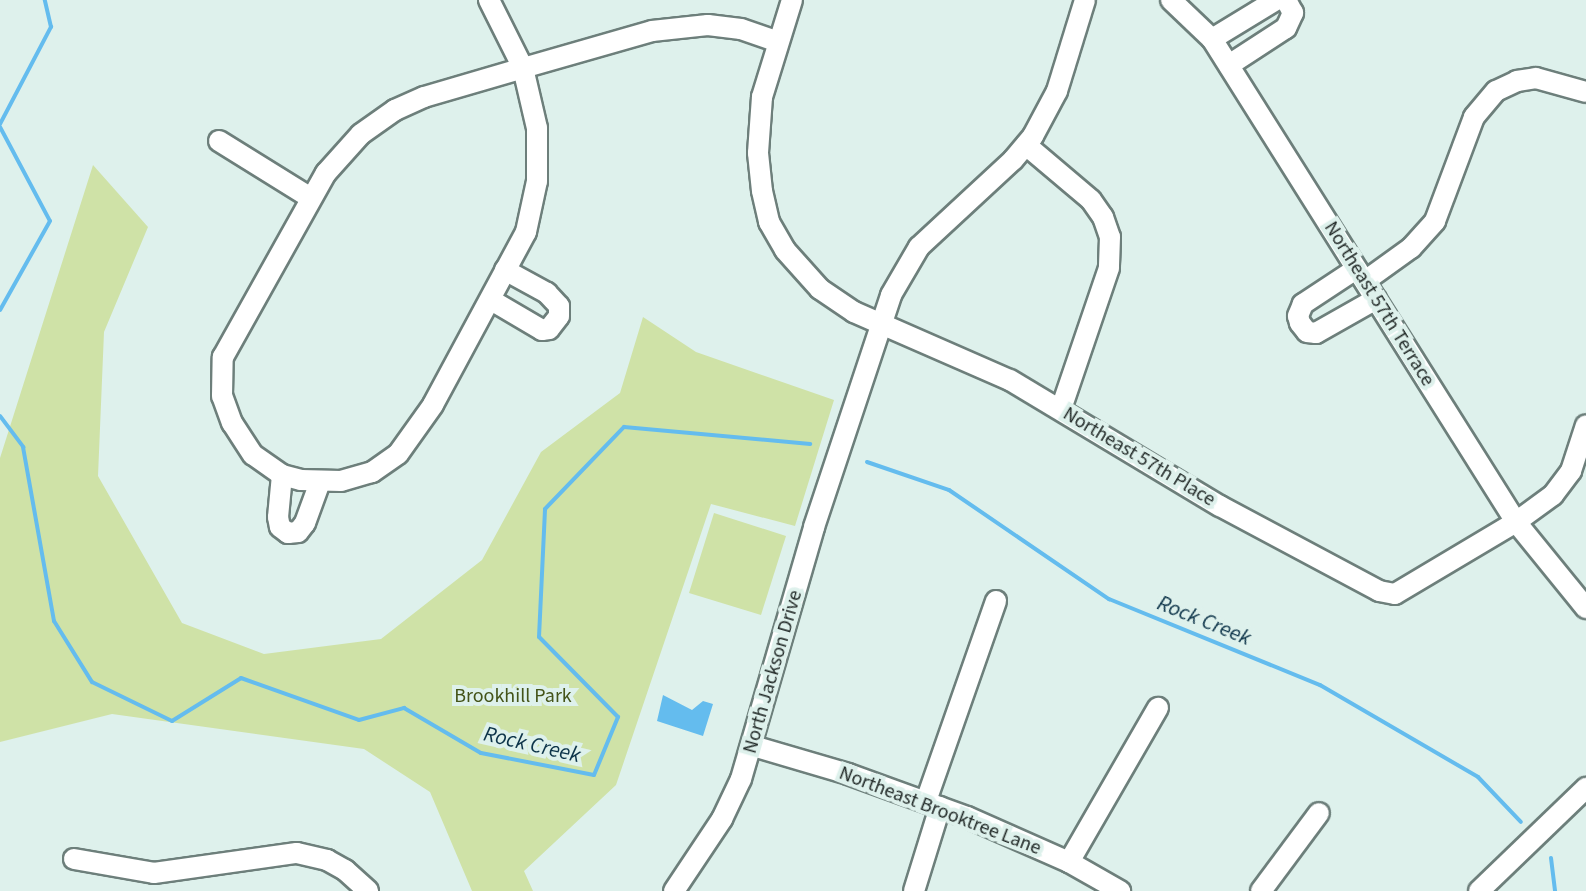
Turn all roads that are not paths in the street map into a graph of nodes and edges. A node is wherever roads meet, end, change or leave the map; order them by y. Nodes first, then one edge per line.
1 (489, 0) edge
2 (792, 0) edge
3 (1085, 0) edge
4 (1171, 0) edge
5 (1276, 0) edge
6 (1286, 0) edge
7 (1212, 39) junction
8 (778, 42) junction
9 (1229, 65) junction
10 (523, 68) junction
11 (1586, 92) edge
12 (219, 141) dead end
13 (1026, 145) junction
14 (311, 198) junction
15 (505, 270) junction
16 (1360, 275) junction
17 (1376, 299) junction
18 (491, 300) junction
19 (879, 325) junction
20 (1061, 409) junction
21 (1586, 425) edge
22 (282, 475) junction
23 (320, 482) junction
24 (1516, 522) junction
25 (996, 601) dead end
26 (1586, 608) edge
27 (1158, 708) dead end
28 (753, 746) junction
29 (1586, 788) edge
30 (933, 804) junction
31 (1319, 813) dead end
32 (74, 859) dead end
33 (1069, 862) junction
34 (368, 891) edge
35 (674, 891) edge
36 (914, 891) edge
37 (1120, 891) edge
38 (1261, 891) edge
39 (1479, 891) edge

1 - 10 street
2 - 8 street, Northeast 57th Place
3 - 13 street, North Jackson Drive
4 - 7 street, Northeast 57th Terrace
5 - 7 street
6 - 9 street
7 - 9 street, Northeast 57th Terrace
8 - 10 street
8 - 19 street, Northeast 57th Place
9 - 16 street, Northeast 57th Terrace
10 - 14 street
10 - 15 street
11 - 16 street
12 - 14 street
13 - 19 street, North Jackson Drive
13 - 20 street
14 - 22 street
15 - 18 street
15 - 18 street
16 - 17 street, Northeast 57th Terrace
16 - 17 street
17 - 24 street, Northeast 57th Terrace
18 - 23 street
19 - 20 street, Northeast 57th Place
19 - 28 street, North Jackson Drive
20 - 24 street, Northeast 57th Place
21 - 24 street
22 - 23 street
22 - 23 street
24 - 26 street, Northeast 57th Terrace
25 - 30 street
27 - 33 street
28 - 30 street, Northeast Brooktree Lane
28 - 35 street, North Jackson Drive
29 - 39 street
30 - 33 street, Northeast Brooktree Lane
30 - 36 street
31 - 38 street
32 - 34 street
33 - 37 street, Northeast Brooktree Lane

